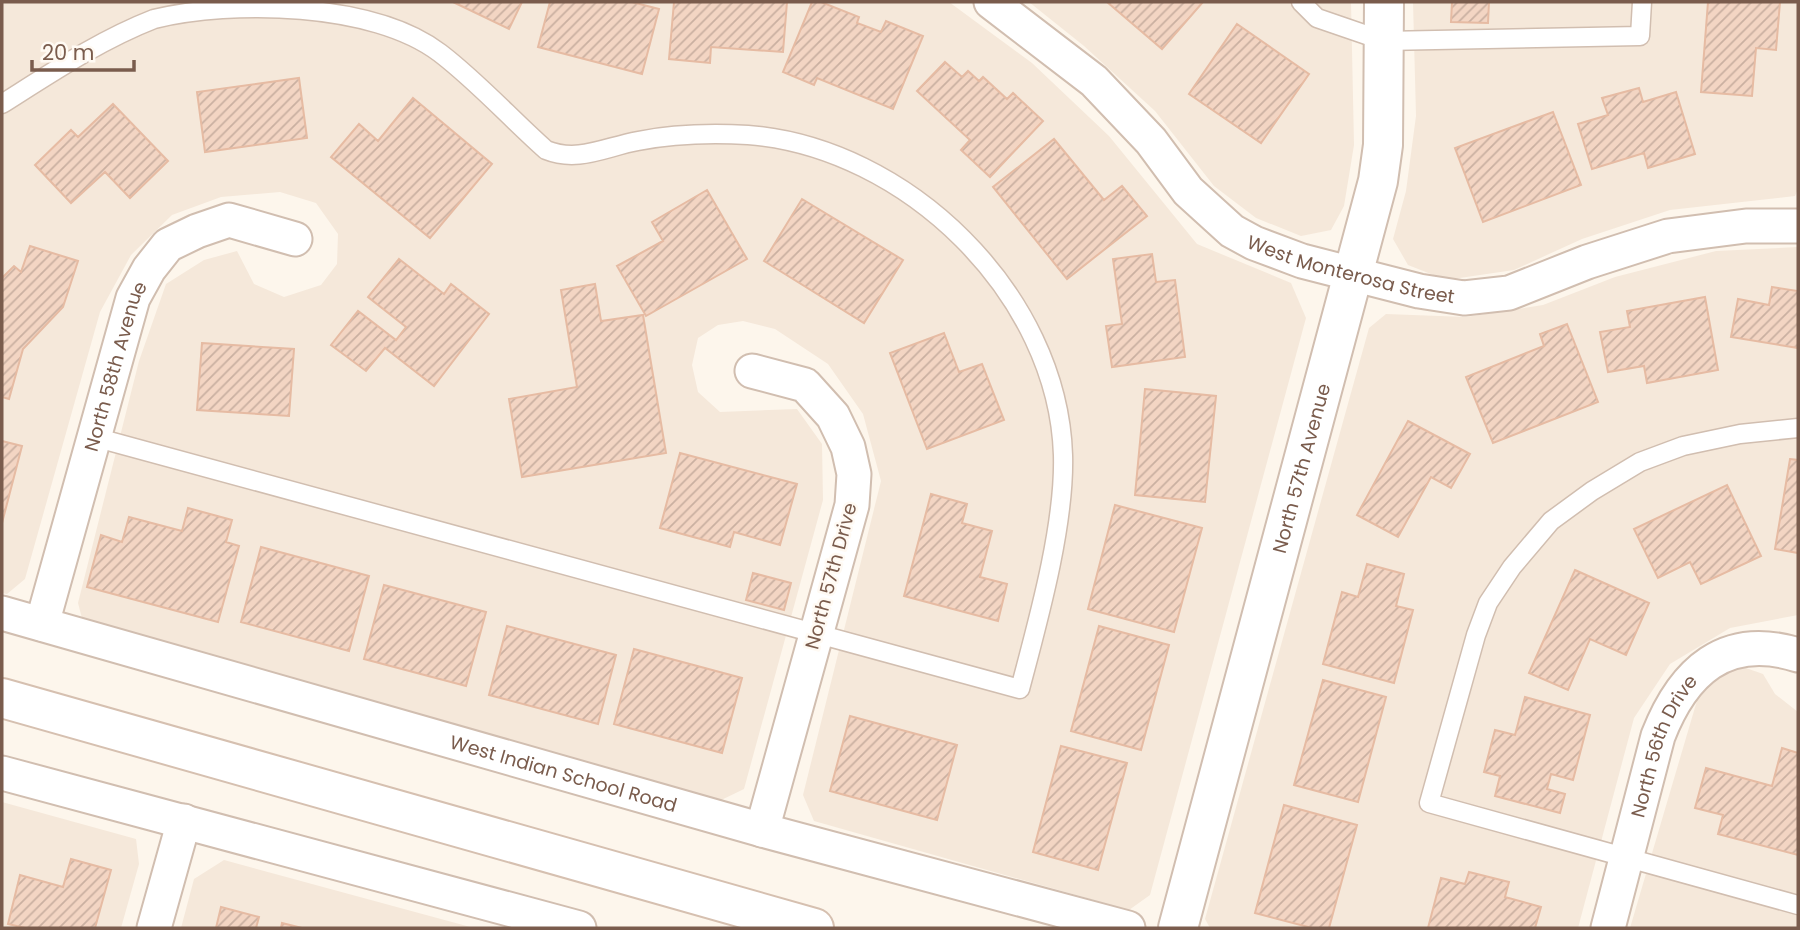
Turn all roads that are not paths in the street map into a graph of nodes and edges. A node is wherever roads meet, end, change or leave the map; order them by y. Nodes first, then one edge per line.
1 (991, 2) edge
2 (1301, 2) edge
3 (1384, 2) edge
4 (1642, 2) edge
5 (1384, 41) junction
6 (2, 104) edge
7 (1798, 226) edge
8 (295, 239) dead end
9 (1354, 275) junction
10 (752, 370) dead end
11 (1798, 428) edge
12 (94, 437) junction
13 (2, 613) edge
14 (42, 624) junction
15 (816, 635) junction
16 (1798, 654) edge
17 (2, 698) edge
18 (2, 773) edge
19 (184, 821) junction
20 (762, 830) junction
21 (1627, 858) junction
22 (1798, 905) edge
23 (154, 928) edge
24 (579, 928) edge
25 (814, 928) edge
26 (1128, 928) edge
27 (1178, 928) edge
28 (1608, 928) edge

1 - 9 street, West Monterosa Street
2 - 5 lane
3 - 5 street, North 57th Avenue
4 - 5 lane
5 - 9 street, North 57th Avenue
6 - 15 lane
7 - 9 street, West Monterosa Street
8 - 12 street, North 58th Avenue
9 - 27 street, North 57th Avenue
10 - 15 street, North 57th Drive
11 - 21 lane
12 - 14 street, North 58th Avenue
12 - 15 lane
13 - 14 street, West Indian School Road
14 - 20 street, West Indian School Road
15 - 20 street, North 57th Drive
16 - 21 street, North 56th Drive
17 - 25 street
18 - 19 street
19 - 23 street
19 - 24 street
20 - 26 street, West Indian School Road
21 - 22 lane
21 - 28 street, North 56th Drive

